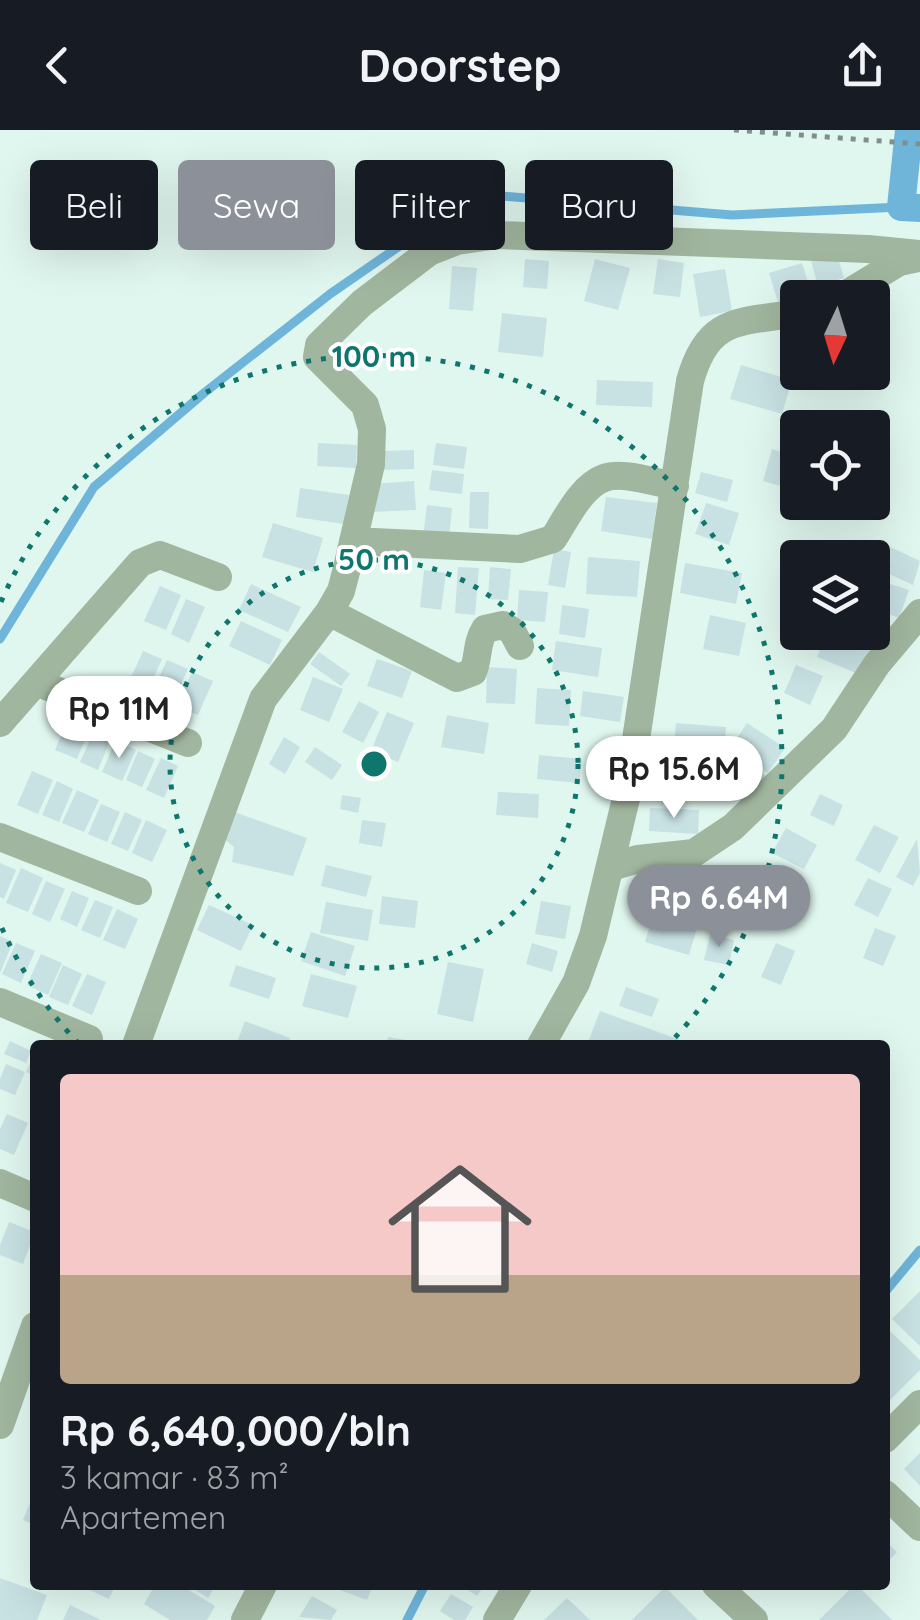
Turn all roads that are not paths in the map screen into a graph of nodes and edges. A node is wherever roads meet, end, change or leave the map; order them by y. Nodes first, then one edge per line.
1 (920, 256) edge
2 (870, 280) edge
3 (780, 316) edge
4 (676, 486) junction
5 (353, 541) junction
6 (218, 577) dead end
7 (329, 612) junction
8 (920, 614) edge
9 (520, 646) dead end
10 (36, 682) junction
11 (0, 723) edge
12 (188, 743) dead end
13 (0, 838) edge
14 (611, 867) junction
15 (138, 890) dead end
16 (0, 1002) edge
17 (89, 1038) dead end
18 (138, 1040) edge
19 (544, 1040) edge
20 (0, 1183) edge
21 (30, 1196) edge
22 (27, 1373) edge
23 (920, 1404) edge
24 (0, 1425) edge
25 (890, 1434) edge
26 (890, 1499) edge
27 (920, 1528) edge
28 (260, 1590) edge
29 (515, 1590) edge
30 (721, 1590) edge
31 (245, 1620) edge
32 (497, 1620) edge
33 (754, 1620) edge

1 - 2 street
1 - 5 street
3 - 4 street
4 - 5 street
4 - 14 street
5 - 7 street
6 - 10 street
7 - 9 street
7 - 18 street
8 - 14 street
10 - 11 street
10 - 12 street
13 - 15 street
14 - 19 street
16 - 17 street
20 - 21 street
22 - 24 street
23 - 25 street
26 - 27 street
28 - 31 street
29 - 32 street
30 - 33 street

